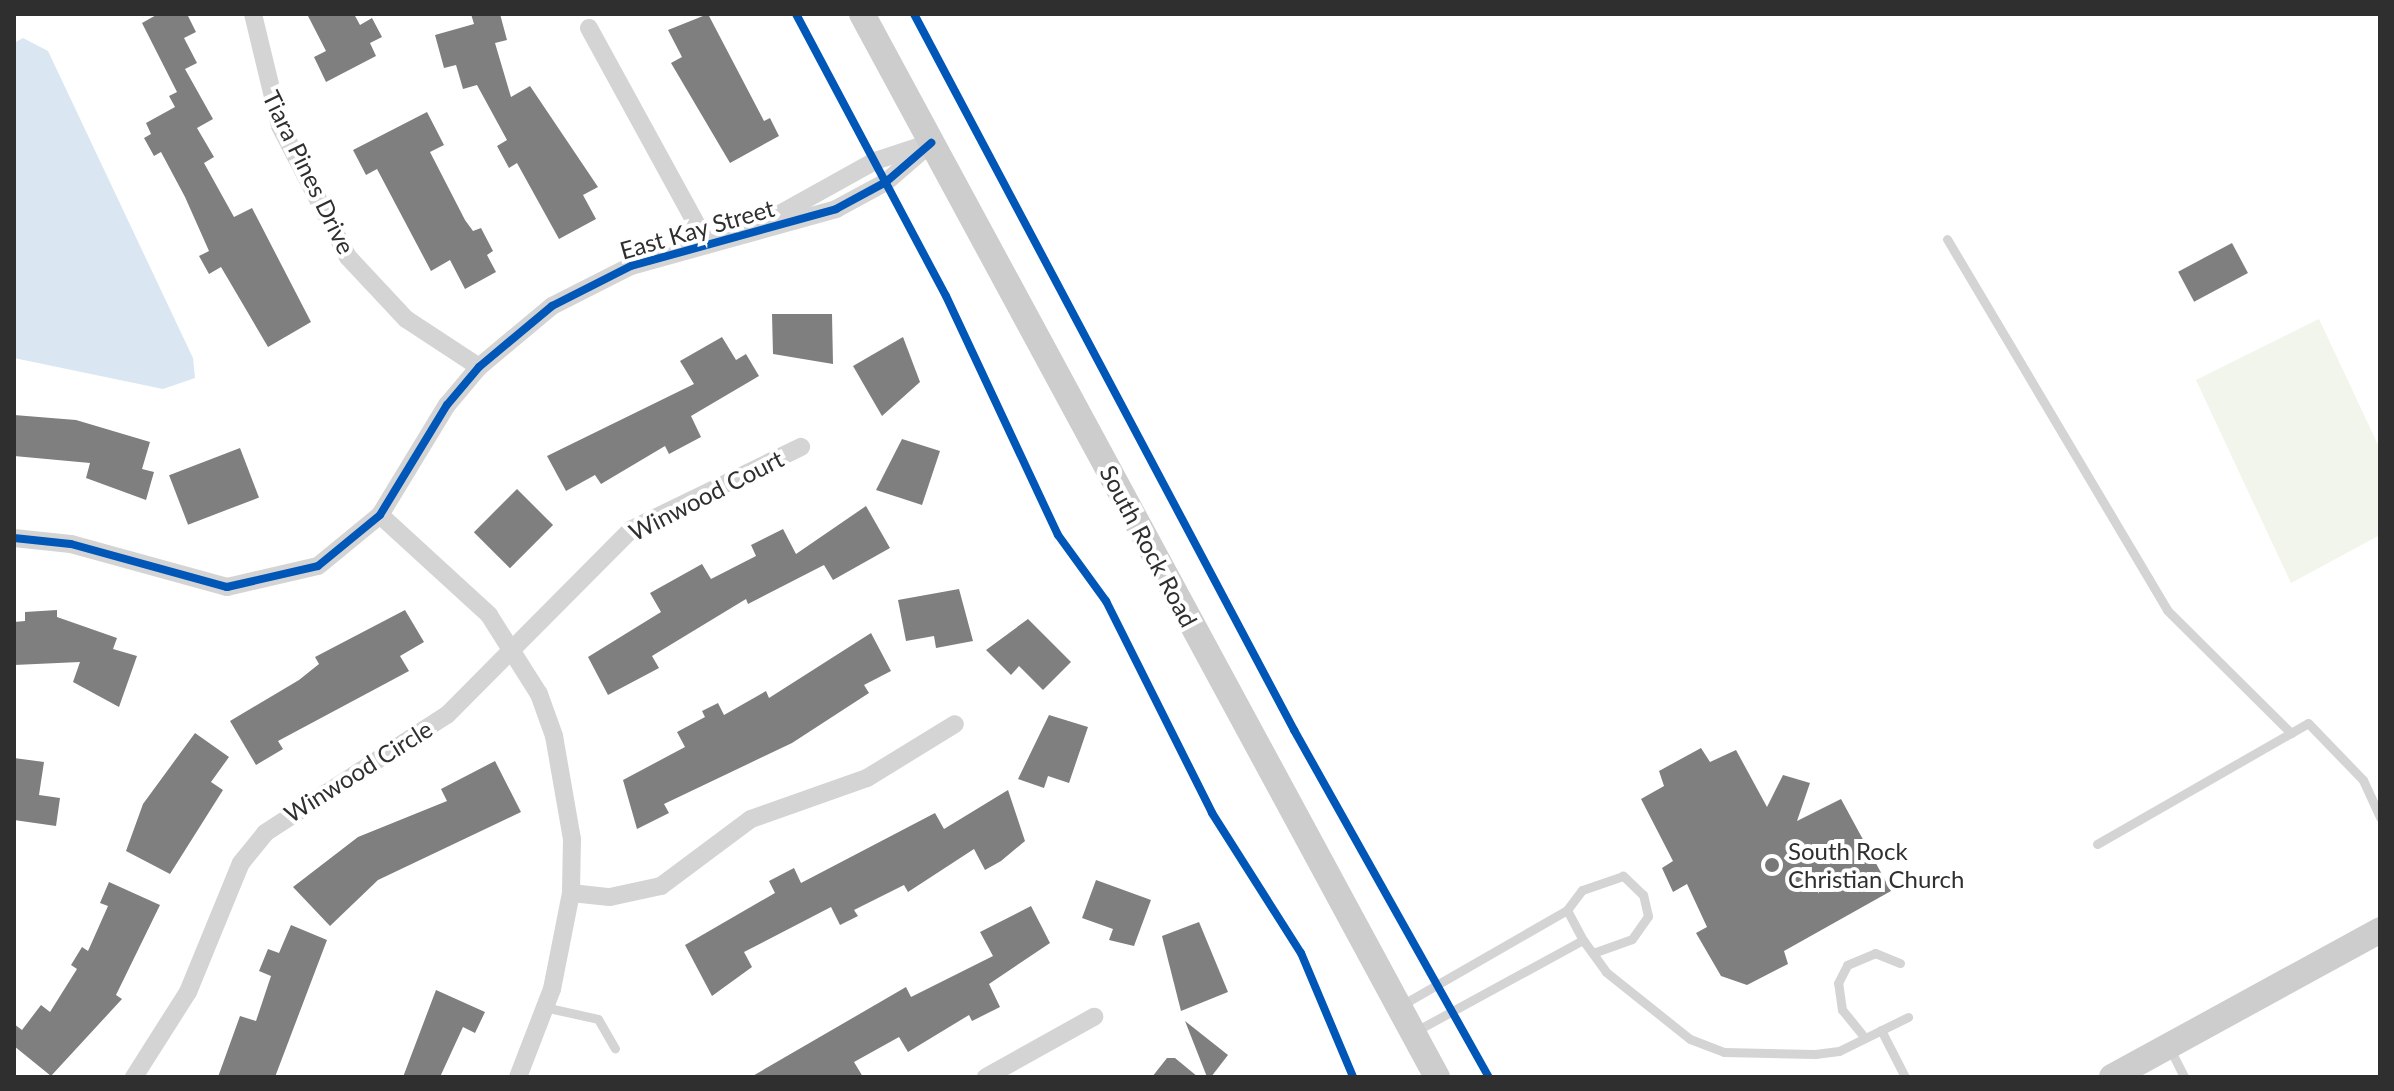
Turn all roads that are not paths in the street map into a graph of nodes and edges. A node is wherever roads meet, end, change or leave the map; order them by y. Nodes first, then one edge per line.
1 (253, 14) edge
2 (862, 14) edge
3 (589, 28) dead end
4 (931, 143) junction
5 (1947, 239) dead end
6 (708, 245) junction
7 (479, 367) junction
8 (801, 447) dead end
9 (380, 515) junction
10 (14, 538) edge
11 (514, 650) junction
12 (955, 724) dead end
13 (2291, 733) junction
14 (2380, 817) edge
15 (2097, 844) dead end
16 (571, 893) junction
17 (1567, 910) junction
18 (2380, 930) edge
19 (1583, 940) junction
20 (1593, 953) junction
21 (1900, 963) dead end
22 (1399, 1006) junction
23 (544, 1007) junction
24 (1094, 1017) dead end
25 (1908, 1017) dead end
26 (1881, 1030) junction
27 (1413, 1032) junction
28 (1865, 1038) junction
29 (2168, 1046) junction
30 (615, 1048) dead end
31 (134, 1077) edge
32 (518, 1077) edge
33 (986, 1077) edge
34 (1437, 1077) edge
35 (1905, 1077) edge
36 (2112, 1077) edge
37 (2184, 1077) edge

1 - 7 street, Tiara Pines Drive
2 - 4 main road, South Rock Road
3 - 6 street
4 - 6 street, East Kay Street
4 - 22 main road, South Rock Road
5 - 13 lane
6 - 7 street, East Kay Street
7 - 9 street, East Kay Street
8 - 11 street, Winwood Court
9 - 10 street, East Kay Street
9 - 11 street
11 - 16 street
11 - 31 street, Winwood Circle
12 - 16 street
13 - 14 lane
13 - 15 lane
16 - 23 street
17 - 19 lane
17 - 20 lane
17 - 22 lane
18 - 29 main road
19 - 20 lane
19 - 27 lane
20 - 28 lane
21 - 28 lane
22 - 27 main road, South Rock Road
23 - 30 lane
23 - 32 street
24 - 33 street
25 - 26 lane
26 - 28 lane
26 - 35 lane
27 - 34 main road, South Rock Road
29 - 36 main road
29 - 37 lane

